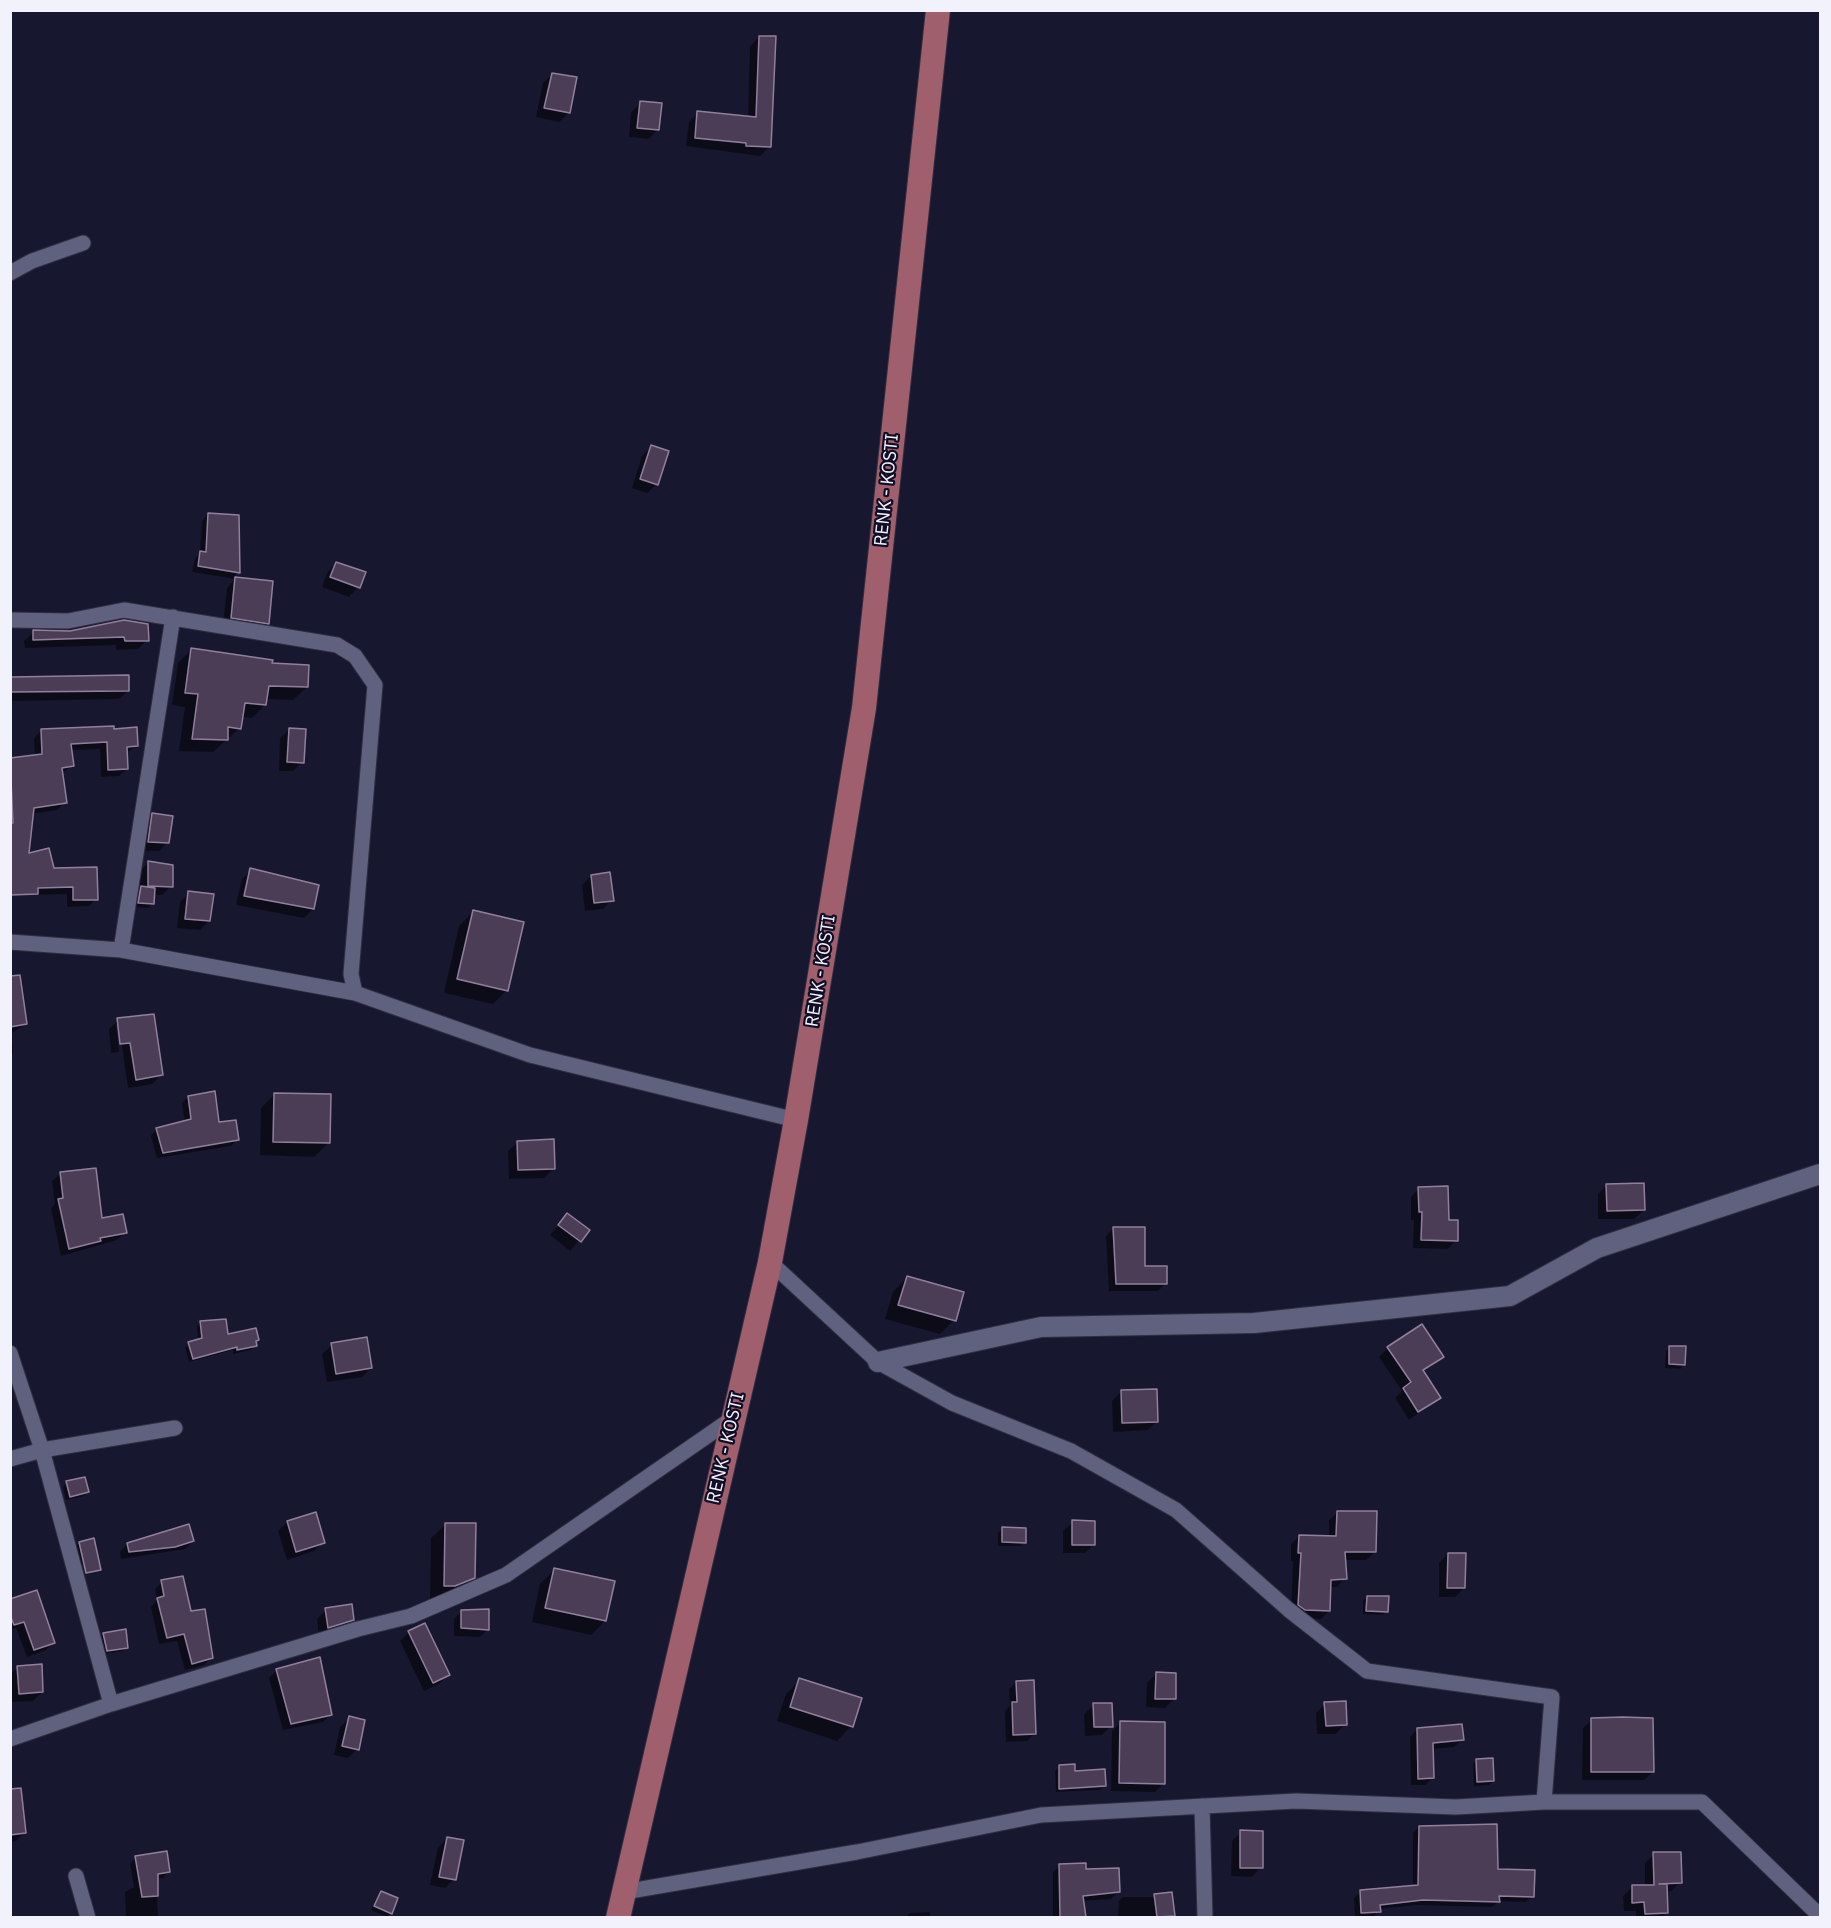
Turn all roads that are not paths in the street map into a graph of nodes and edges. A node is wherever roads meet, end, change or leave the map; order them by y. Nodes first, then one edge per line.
1 (938, 10) edge
2 (82, 243) dead end
3 (10, 273) edge
4 (173, 616) junction
5 (10, 620) edge
6 (10, 942) edge
7 (121, 950) junction
8 (355, 993) junction
9 (796, 1120) junction
10 (1821, 1174) edge
11 (770, 1262) junction
12 (10, 1353) edge
13 (878, 1362) junction
14 (733, 1418) junction
15 (175, 1428) dead end
16 (42, 1450) junction
17 (10, 1459) edge
18 (111, 1704) junction
19 (10, 1739) edge
20 (1544, 1802) junction
21 (1202, 1806) junction
22 (76, 1876) dead end
23 (624, 1892) junction
24 (1821, 1916) edge
25 (88, 1917) edge
26 (618, 1917) edge
27 (1205, 1917) edge

1 - 9 main road, RENK - KOSTI
2 - 3 street
4 - 5 street
4 - 7 street
4 - 8 street
6 - 7 street
7 - 8 street
8 - 9 street
9 - 11 main road, RENK - KOSTI
10 - 13 street
11 - 13 street
11 - 14 main road, RENK - KOSTI
12 - 16 street
13 - 20 street
14 - 18 street
14 - 23 main road, RENK - KOSTI
15 - 16 street
16 - 17 street
16 - 18 street
18 - 19 street
20 - 21 street
20 - 24 street
21 - 23 street
21 - 27 street
22 - 25 street
23 - 26 main road, RENK - KOSTI

